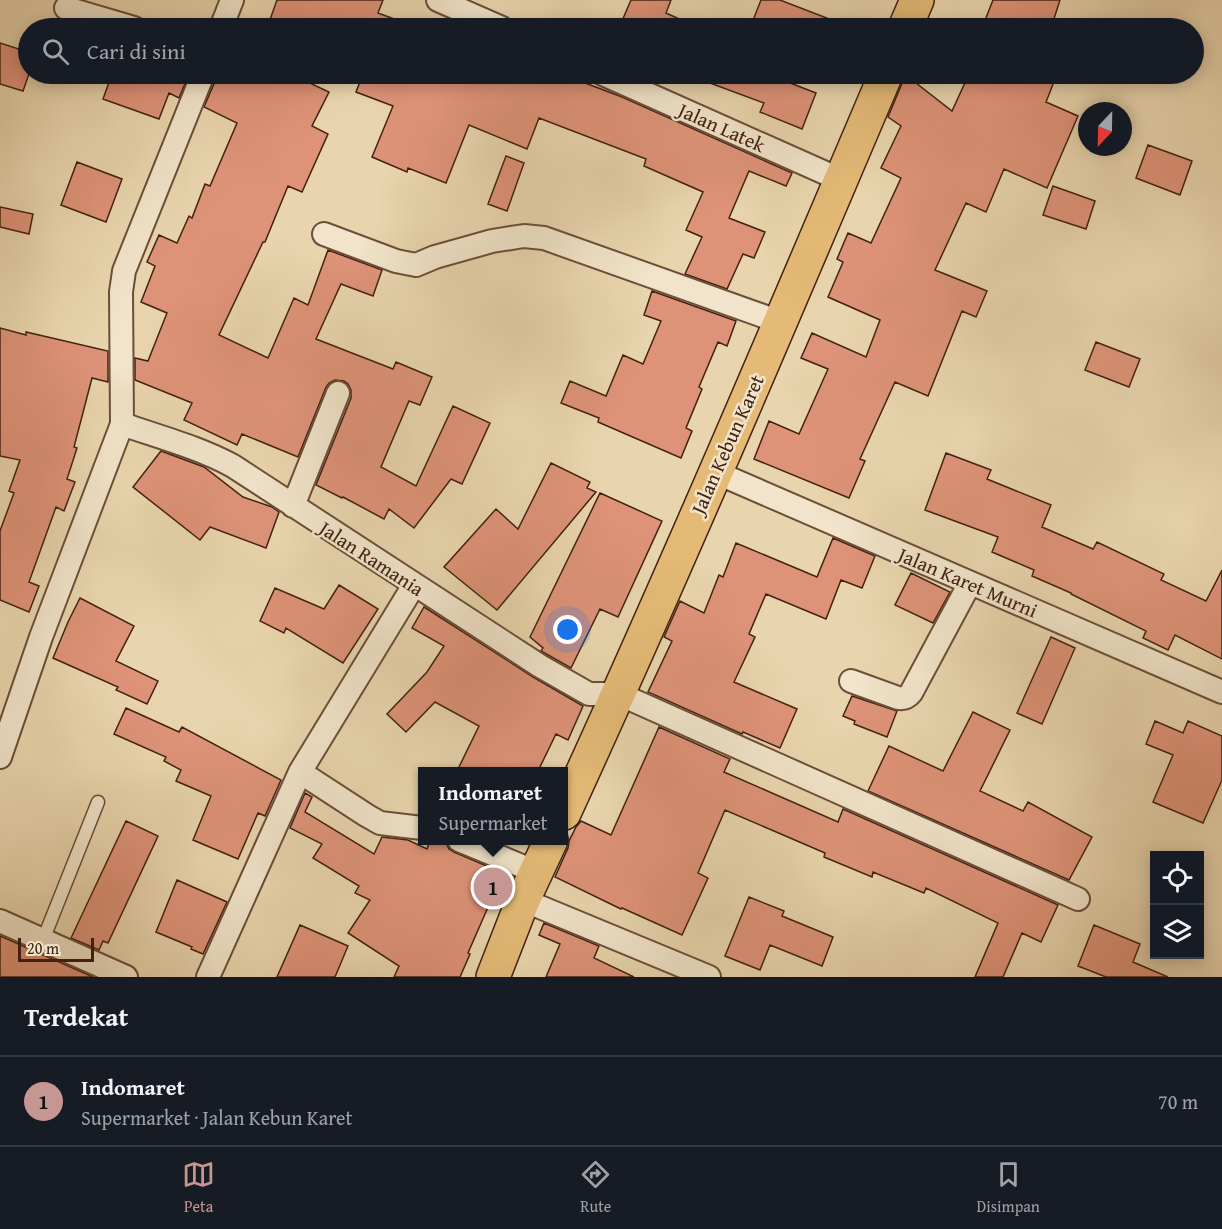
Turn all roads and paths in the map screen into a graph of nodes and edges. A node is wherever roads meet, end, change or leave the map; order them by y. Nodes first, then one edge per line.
1 (232, 0) edge
2 (438, 0) edge
3 (917, 0) edge
4 (66, 8) dead end
5 (100, 18) edge
6 (225, 18) edge
7 (479, 18) edge
8 (909, 18) edge
9 (199, 84) edge
10 (625, 84) edge
11 (882, 84) edge
12 (841, 180) junction
13 (324, 234) dead end
14 (780, 322) junction
15 (338, 393) dead end
16 (122, 424) junction
17 (715, 472) junction
18 (293, 506) junction
19 (970, 583) junction
20 (414, 585) junction
21 (851, 681) dead end
22 (1222, 692) edge
23 (619, 694) junction
24 (0, 757) edge
25 (300, 772) junction
26 (98, 802) dead end
27 (568, 804) edge
28 (418, 827) edge
29 (467, 845) edge
30 (548, 845) edge
31 (529, 886) junction
32 (1078, 899) dead end
33 (0, 921) edge
34 (43, 940) junction
35 (126, 977) edge
36 (208, 977) edge
37 (493, 977) edge
38 (709, 977) edge

1 - 6 street
2 - 7 street
3 - 8 main road
4 - 5 street
9 - 16 street
10 - 12 street, Jalan Latek
11 - 12 main road, Jalan Kebun Karet
12 - 14 main road, Jalan Kebun Karet
13 - 14 street
14 - 17 main road, Jalan Kebun Karet
15 - 18 street
16 - 18 street, Jalan Ramania
16 - 24 street
17 - 19 street, Jalan Karet Murni
17 - 23 main road, Jalan Kebun Karet
18 - 20 street, Jalan Ramania
19 - 21 street
19 - 22 street, Jalan Karet Murni
20 - 23 street, Jalan Ramania
20 - 25 street
23 - 27 main road, Jalan Kebun Karet
23 - 32 street
25 - 28 street
25 - 36 street
26 - 34 lane
29 - 31 street
30 - 31 main road
31 - 37 main road
31 - 38 street
33 - 34 street
34 - 35 street

